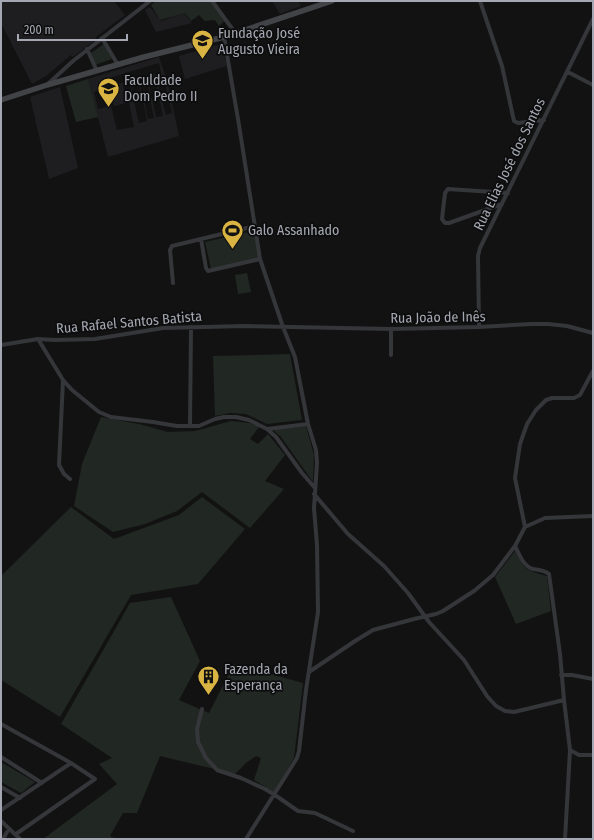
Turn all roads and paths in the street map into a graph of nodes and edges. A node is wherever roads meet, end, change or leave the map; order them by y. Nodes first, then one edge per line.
1 (150, 1) edge
2 (212, 1) edge
3 (332, 1) edge
4 (480, 1) edge
5 (593, 19) edge
6 (236, 34) junction
7 (224, 37) junction
8 (102, 38) junction
9 (88, 49) junction
10 (118, 65) junction
11 (97, 71) junction
12 (568, 72) junction
13 (48, 85) junction
14 (593, 85) edge
15 (1, 100) edge
16 (544, 120) junction
17 (508, 193) junction
18 (502, 204) junction
19 (255, 226) junction
20 (201, 239) junction
21 (260, 259) junction
22 (174, 283) dead end
23 (191, 327) junction
24 (283, 327) junction
25 (479, 327) junction
26 (391, 329) junction
27 (593, 333) edge
28 (38, 339) junction
29 (1, 345) edge
30 (391, 355) dead end
31 (593, 371) edge
32 (63, 380) junction
33 (308, 424) junction
34 (190, 426) junction
35 (267, 429) junction
36 (70, 480) dead end
37 (315, 488) junction
38 (314, 494) junction
39 (593, 516) edge
40 (525, 527) junction
41 (516, 546) junction
42 (425, 616) junction
43 (309, 672) junction
44 (561, 675) junction
45 (593, 679) edge
46 (564, 700) junction
47 (202, 709) dead end
48 (1, 724) edge
49 (570, 750) junction
50 (593, 755) edge
51 (1, 757) edge
52 (71, 763) junction
53 (42, 783) junction
54 (1, 787) edge
55 (275, 795) junction
56 (20, 798) junction
57 (1, 810) edge
58 (1, 821) edge
59 (353, 831) dead end
60 (7, 832) dead end
61 (16, 834) junction
62 (3, 839) edge
63 (20, 839) edge
64 (246, 839) edge
65 (565, 839) edge

1 - 8 street
2 - 6 street
3 - 6 main road
4 - 16 street
5 - 12 street, Rua Elias José dos Santos
6 - 7 main road
7 - 10 main road
7 - 19 street
8 - 9 street
8 - 10 street
9 - 11 street
9 - 13 street
10 - 11 main road
11 - 13 main road
12 - 14 street
12 - 16 street, Rua Elias José dos Santos
13 - 15 main road
16 - 17 street, Rua Elias José dos Santos
17 - 18 street, Rua Elias José dos Santos
17 - 18 street
18 - 25 street, Rua Elias José dos Santos
19 - 20 street
19 - 21 street
20 - 21 street
20 - 22 street
21 - 24 street
23 - 24 street, Rua Rafael Santos Batista
23 - 28 street, Rua Rafael Santos Batista
23 - 34 street
24 - 26 street, Rua João de Inês
24 - 33 street
25 - 26 street, Rua João de Inês
25 - 27 street, Rua João de Inês
26 - 30 street
28 - 29 street, Rua Rafael Santos Batista
28 - 32 street
31 - 40 street
32 - 34 street
32 - 36 street
33 - 35 street
33 - 37 street
34 - 35 street
35 - 37 street
37 - 38 street
38 - 42 street
38 - 43 street
39 - 40 street
40 - 41 street
41 - 42 street
41 - 44 street
42 - 43 street
42 - 46 street
43 - 55 street
44 - 45 street
44 - 46 street
46 - 49 street
47 - 55 street
48 - 52 street
49 - 50 street
49 - 65 street
51 - 53 street
52 - 53 street
52 - 61 street
53 - 56 street
54 - 56 street
55 - 59 street
55 - 64 street
56 - 57 street
58 - 61 street
60 - 62 street
61 - 63 street

